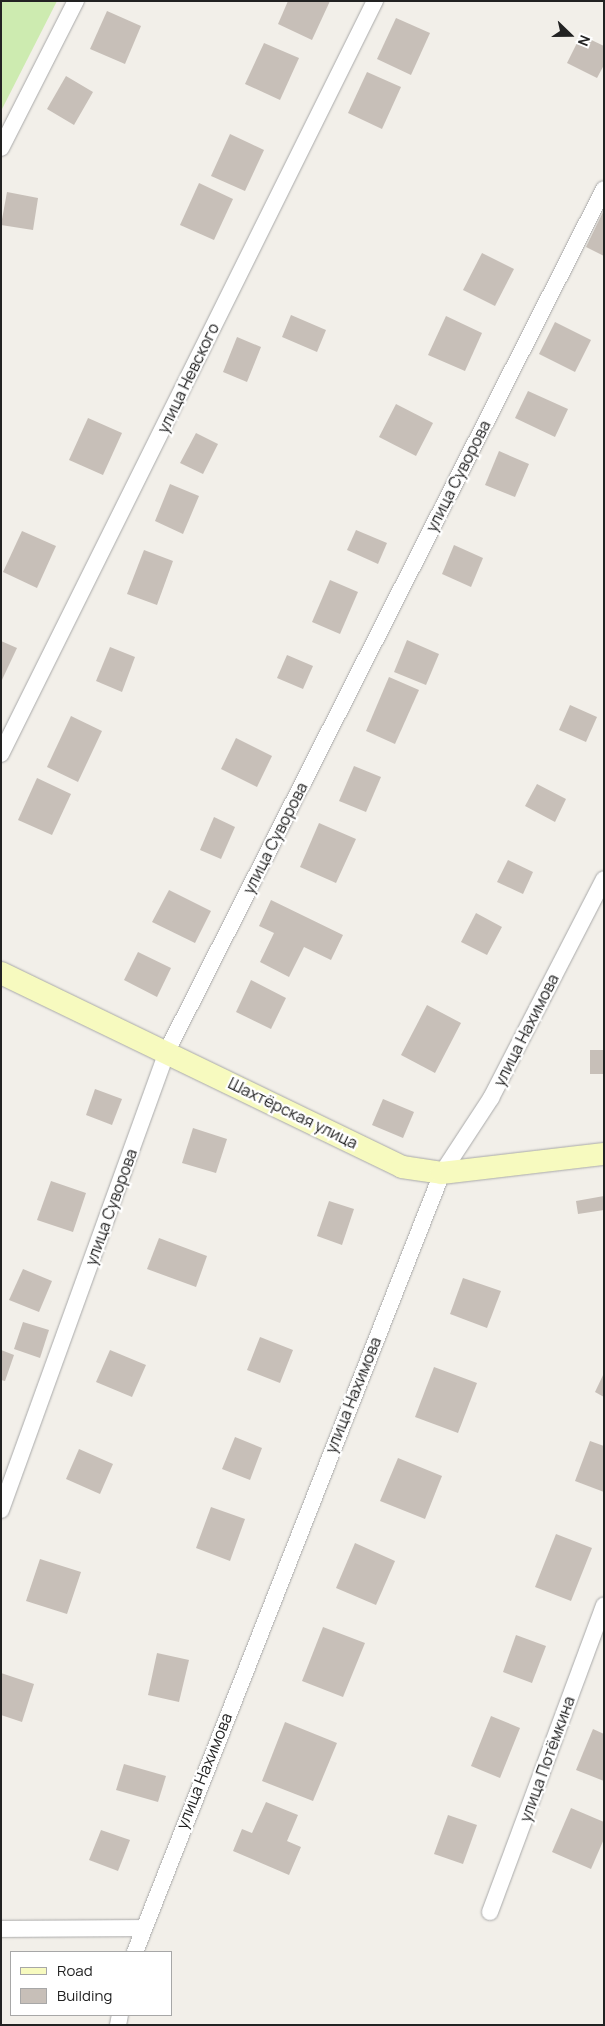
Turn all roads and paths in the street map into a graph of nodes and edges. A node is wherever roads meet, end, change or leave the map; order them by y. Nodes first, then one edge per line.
1 (76, 1) edge
2 (374, 1) edge
3 (1, 148) edge
4 (604, 189) edge
5 (1, 754) edge
6 (604, 879) edge
7 (1, 973) edge
8 (167, 1051) junction
9 (604, 1154) edge
10 (442, 1173) junction
11 (1, 1510) edge
12 (604, 1605) edge
13 (490, 1912) dead end
14 (141, 1928) junction
15 (1, 1929) edge
16 (135, 1951) edge

1 - 3 street
2 - 5 street, улица Невского
4 - 8 street, улица Суворова
6 - 10 street, улица Нахимова
7 - 8 street, Шахтёрская улица
8 - 10 street, Шахтёрская улица
8 - 11 street, улица Суворова
9 - 10 street, Шахтёрская улица
10 - 14 street, улица Нахимова
12 - 13 street, улица Потёмкина
14 - 15 street
14 - 16 street, улица Нахимова

